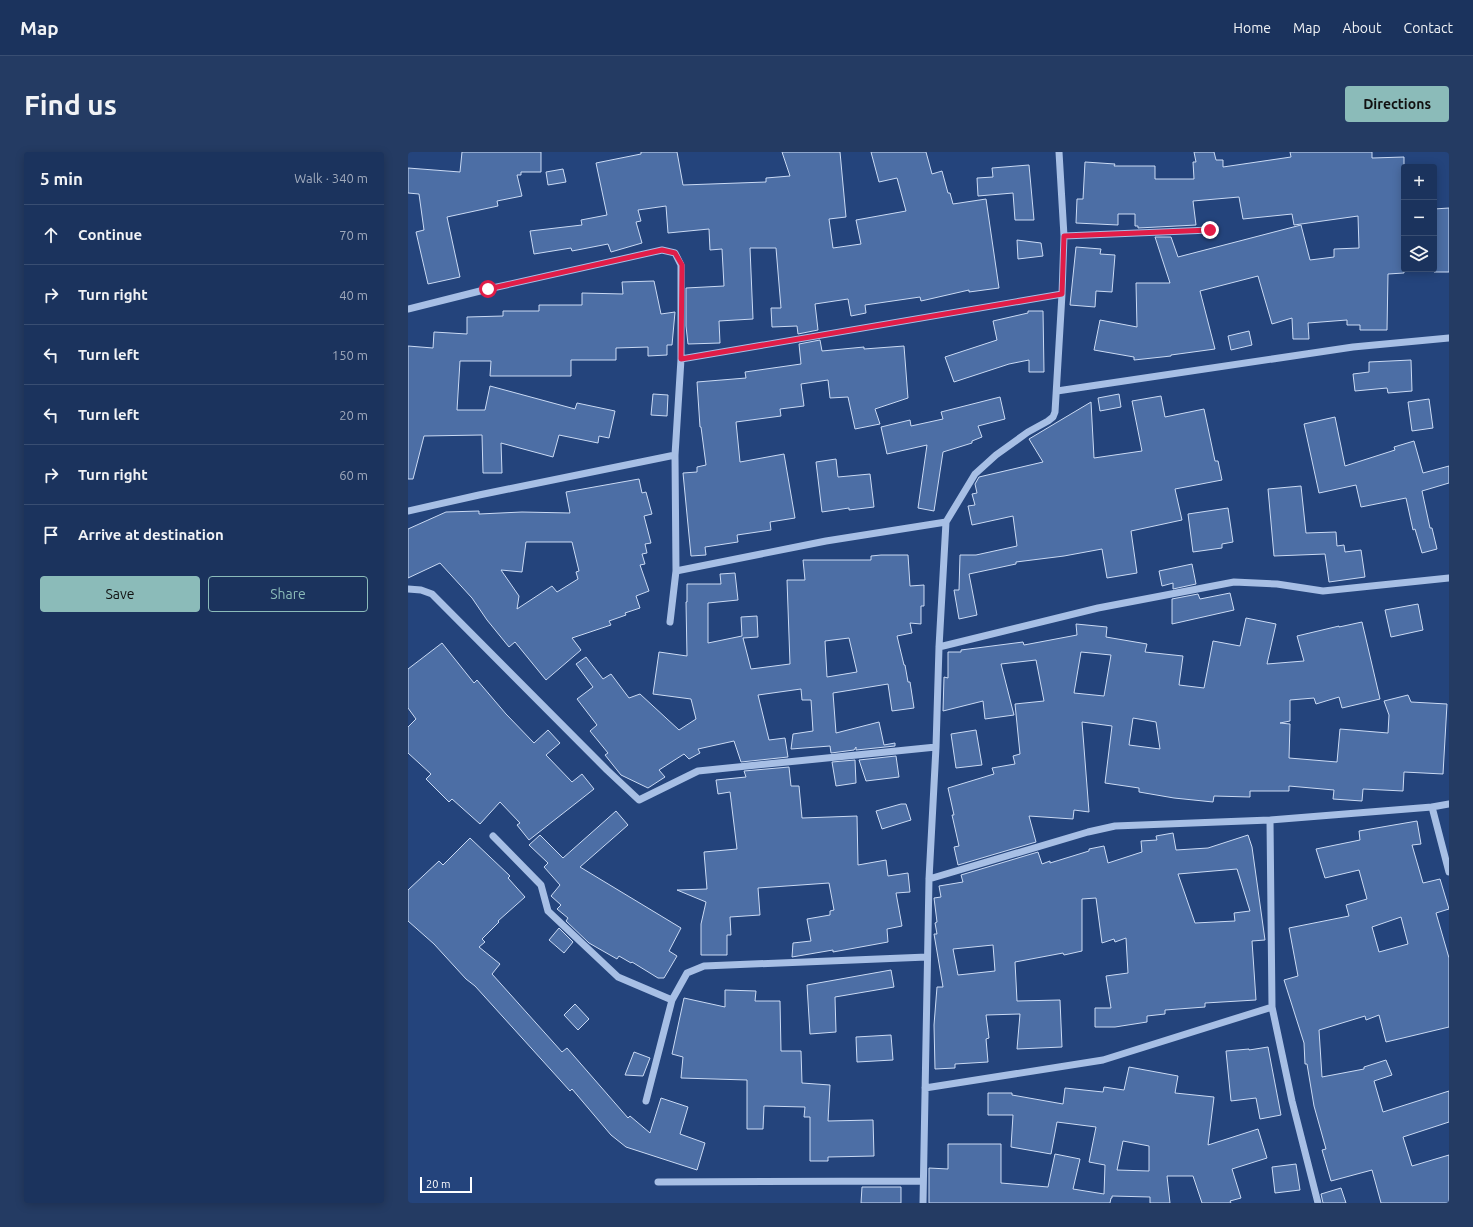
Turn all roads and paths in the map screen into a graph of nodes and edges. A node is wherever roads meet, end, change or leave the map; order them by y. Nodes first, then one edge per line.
1 (1059, 152) edge
2 (1210, 230) dead end
3 (1064, 236) junction
4 (1062, 294) junction
5 (408, 309) edge
6 (1449, 338) edge
7 (681, 359) junction
8 (1057, 391) junction
9 (675, 455) junction
10 (408, 511) edge
11 (946, 522) junction
12 (676, 571) junction
13 (1449, 578) edge
14 (408, 589) edge
15 (670, 622) dead end
16 (939, 647) junction
17 (936, 747) junction
18 (1449, 804) edge
19 (1432, 807) junction
20 (1270, 820) junction
21 (493, 836) dead end
22 (1449, 872) edge
23 (929, 879) junction
24 (927, 957) junction
25 (672, 1000) junction
26 (1272, 1007) junction
27 (925, 1088) junction
28 (646, 1101) dead end
29 (923, 1181) junction
30 (658, 1182) dead end
31 (923, 1203) edge
32 (1318, 1203) edge

1 - 3 street
2 - 3 street
3 - 4 street
4 - 7 street
4 - 8 street
5 - 7 street
6 - 8 street
7 - 9 street
8 - 11 street
9 - 10 street
9 - 12 street
11 - 12 street
11 - 16 street
12 - 15 street
13 - 16 street
14 - 17 street
16 - 17 street
17 - 23 street
18 - 19 street
19 - 20 street
19 - 22 street
20 - 23 street
20 - 26 street
21 - 25 street
23 - 24 street
24 - 25 street
24 - 27 street
25 - 28 street
26 - 27 street
26 - 32 street
27 - 29 street
29 - 30 street
29 - 31 street

